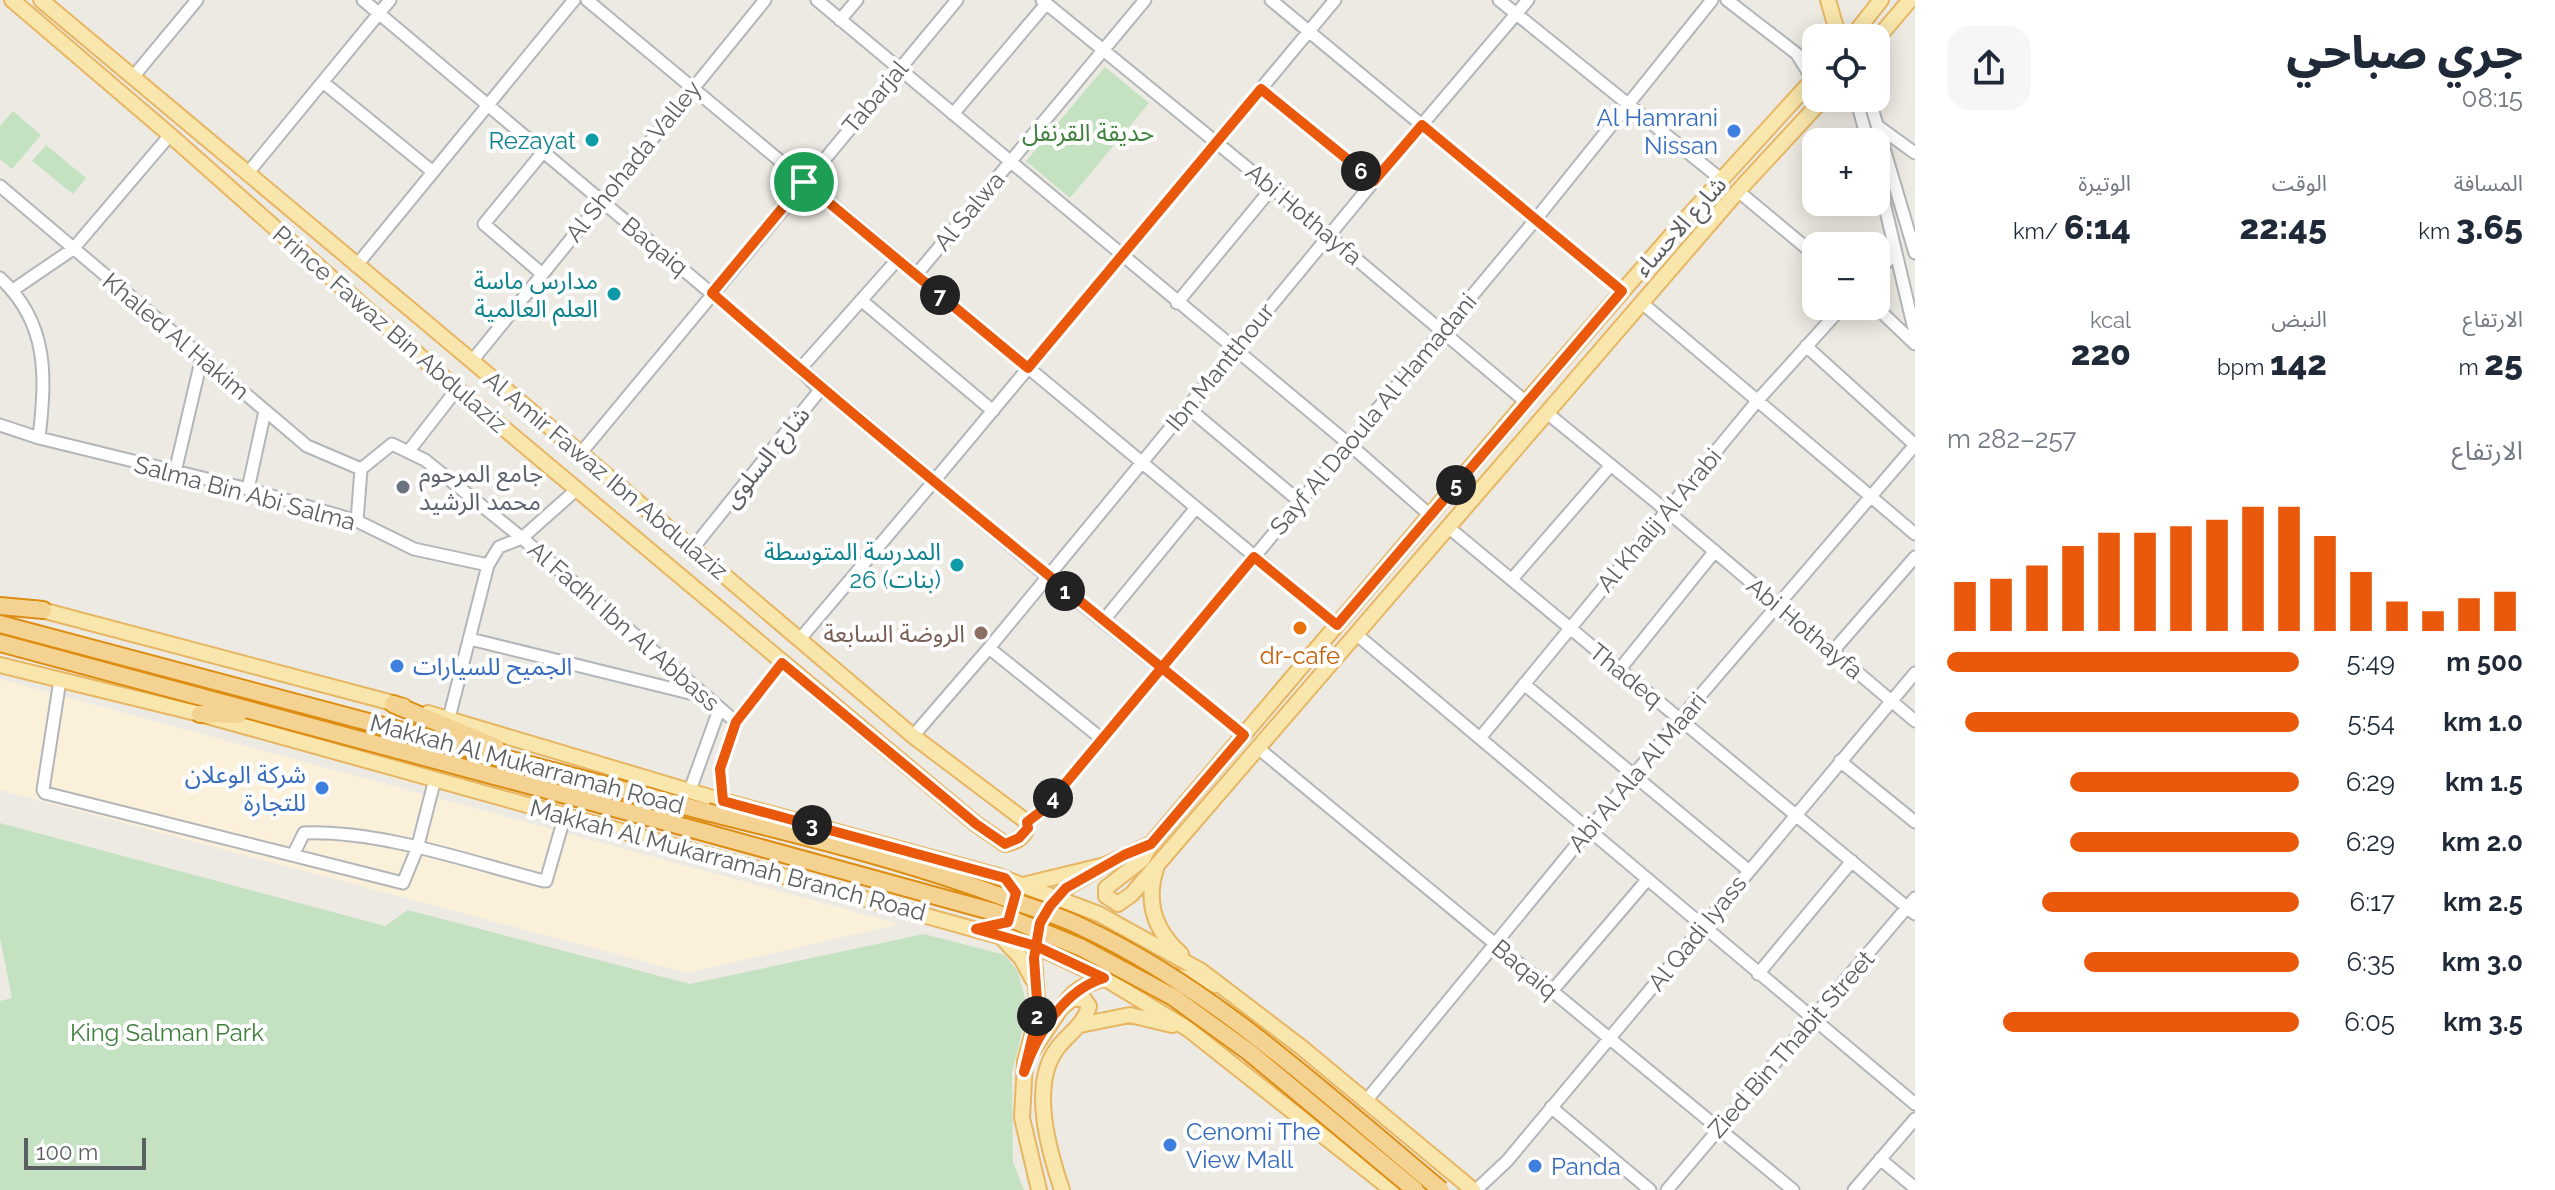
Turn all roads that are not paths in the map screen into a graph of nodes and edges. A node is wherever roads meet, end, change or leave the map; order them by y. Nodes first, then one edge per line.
1 (12, 0) edge
2 (197, 0) edge
3 (363, 0) edge
4 (390, 0) edge
5 (574, 0) edge
6 (587, 0) edge
7 (765, 0) edge
8 (817, 0) edge
9 (857, 0) edge
10 (957, 0) edge
11 (1145, 0) edge
12 (1271, 0) edge
13 (1335, 0) edge
14 (1499, 0) edge
15 (1528, 0) edge
16 (1712, 0) edge
17 (1727, 0) edge
18 (1828, 0) edge
19 (1881, 0) edge
20 (1910, 0) edge
21 (1044, 2) edge
22 (44, 3) edge
23 (379, 14) junction
24 (1516, 14) junction
25 (840, 20) junction
26 (38, 22) junction
27 (1835, 24) edge
28 (1862, 24) edge
29 (1890, 24) edge
30 (71, 25) junction
31 (1310, 32) junction
32 (59, 40) junction
33 (1104, 51) junction
34 (1802, 60) edge
35 (898, 69) junction
36 (133, 77) junction
37 (324, 83) junction
38 (691, 89) junction
39 (1261, 89) junction
40 (1802, 89) edge
41 (488, 105) junction
42 (1627, 106) junction
43 (1811, 112) edge
44 (1874, 112) edge
45 (953, 114) junction
46 (1422, 125) junction
47 (1879, 127) junction
48 (170, 135) junction
49 (1218, 143) junction
50 (543, 152) junction
51 (1915, 153) edge
52 (1010, 163) junction
53 (433, 172) junction
54 (247, 174) junction
55 (1722, 180) junction
56 (1374, 181) junction
57 (804, 182) junction
58 (0, 186) edge
59 (1272, 188) junction
60 (1738, 191) junction
61 (600, 201) junction
62 (1887, 216) edge
63 (1536, 219) junction
64 (1912, 225) edge
65 (1329, 235) junction
66 (1802, 244) edge
67 (73, 249) junction
68 (1896, 253) junction
69 (1915, 253) edge
70 (1122, 257) junction
71 (1890, 259) edge
72 (897, 260) junction
73 (356, 266) junction
74 (541, 273) junction
75 (916, 275) junction
76 (0, 278) edge
77 (13, 290) junction
78 (1622, 291) junction
79 (712, 293) junction
80 (861, 300) junction
81 (1177, 303) junction
82 (1642, 303) junction
83 (1830, 320) edge
84 (1890, 320) edge
85 (1442, 330) junction
86 (1915, 333) edge
87 (1915, 344) edge
88 (1806, 346) junction
89 (1234, 349) junction
90 (202, 357) junction
91 (472, 361) junction
92 (1028, 368) junction
93 (800, 369) junction
94 (457, 389) junction
95 (1758, 400) junction
96 (1526, 402) junction
97 (1187, 407) junction
98 (265, 411) junction
99 (993, 411) junction
100 (1547, 413) junction
101 (0, 425) edge
102 (39, 438) junction
103 (1349, 444) junction
104 (1915, 445) edge
105 (408, 452) junction
106 (580, 454) junction
107 (1141, 463) junction
108 (1611, 465) junction
109 (361, 469) junction
110 (175, 472) junction
111 (934, 481) junction
112 (248, 489) junction
113 (576, 490) junction
114 (1871, 496) junction
115 (1299, 501) junction
116 (1195, 509) junction
117 (1667, 511) junction
118 (1431, 516) junction
119 (357, 521) junction
120 (1448, 527) junction
121 (1915, 534) edge
122 (522, 538) junction
123 (693, 548) junction
124 (1715, 551) junction
125 (1254, 557) junction
126 (1915, 557) edge
127 (488, 565) junction
128 (1047, 576) junction
129 (1512, 579) junction
130 (0, 599) edge
131 (1777, 604) junction
132 (0, 606) edge
133 (43, 610) junction
134 (1103, 621) junction
135 (0, 624) edge
136 (1337, 625) junction
137 (1570, 628) junction
138 (1356, 634) junction
139 (470, 639) junction
140 (800, 639) junction
141 (0, 643) edge
142 (989, 648) junction
143 (1833, 651) junction
144 (782, 663) junction
145 (0, 665) edge
146 (1161, 667) junction
147 (1620, 669) junction
148 (1915, 673) edge
149 (60, 680) junction
150 (1524, 684) junction
151 (710, 698) junction
152 (1891, 701) junction
153 (393, 704) junction
154 (719, 710) junction
155 (200, 714) junction
156 (449, 718) junction
157 (1680, 719) junction
158 (1915, 721) edge
159 (736, 722) junction
160 (1244, 735) junction
161 (913, 736) junction
162 (1480, 738) junction
163 (1102, 739) junction
164 (1258, 748) junction
165 (415, 756) junction
166 (1840, 761) junction
167 (1635, 775) junction
168 (435, 779) junction
169 (584, 779) junction
170 (690, 790) junction
171 (723, 801) junction
172 (1795, 814) junction
173 (565, 815) junction
174 (1027, 822) junction
175 (1915, 822) edge
176 (1589, 830) junction
177 (1151, 844) junction
178 (417, 849) junction
179 (293, 855) junction
180 (1852, 861) junction
181 (1158, 863) junction
182 (1105, 865) junction
183 (1748, 870) junction
184 (1005, 878) junction
185 (1647, 880) junction
186 (1024, 885) junction
187 (1057, 897) junction
188 (1118, 904) junction
189 (1912, 907) edge
190 (1099, 914) junction
191 (1702, 926) junction
192 (976, 929) junction
193 (1039, 930) junction
194 (1006, 938) junction
195 (1495, 943) junction
196 (1036, 946) junction
197 (1200, 970) junction
198 (1758, 974) junction
199 (1104, 978) junction
200 (1035, 984) junction
201 (1223, 988) junction
202 (1552, 991) junction
203 (1061, 1008) junction
204 (1812, 1019) junction
205 (1080, 1025) junction
206 (1188, 1029) junction
207 (1609, 1039) junction
208 (1301, 1047) junction
209 (1024, 1072) junction
210 (1268, 1091) junction
211 (1365, 1102) junction
212 (1915, 1104) edge
213 (1551, 1107) junction
214 (1915, 1119) edge
215 (1718, 1128) junction
216 (1880, 1159) junction
217 (1915, 1188) edge
218 (1039, 1190) edge
219 (1062, 1190) edge
220 (1392, 1190) edge
221 (1415, 1190) edge
222 (1441, 1190) edge
223 (1475, 1190) edge
224 (1650, 1190) edge
225 (1667, 1190) edge
226 (1793, 1190) edge
227 (1854, 1190) edge

1 - 26 main road, Prince Fawaz Bin Abdulaziz
2 - 36 street
3 - 23 street, Baqaiq
4 - 23 street
5 - 41 street
6 - 38 street
7 - 38 street, Al Shohada Valley
8 - 25 street
9 - 25 street
10 - 35 street, Tabarjal
11 - 33 street, Al Salwa
12 - 31 street
13 - 31 street
14 - 24 street
15 - 24 street, Ibn Mantthour
16 - 42 street, Sayf Al Daoula Al Hamadani
17 - 34 street
18 - 27 main road
19 - 28 main road
20 - 29 main road
21 - 33 street, Abi Hothayfa
21 - 45 street
22 - 26 main road
22 - 30 main road, Al Amir Fawaz Ibn Abdulaziz
23 - 37 street
23 - 41 street, Baqaiq
24 - 42 street
24 - 46 street, Ibn Mantthour
25 - 35 street
26 - 32 main road, Prince Fawaz Bin Abdulaziz
30 - 32 main road
30 - 36 main road, Al Amir Fawaz Ibn Abdulaziz
31 - 39 street
31 - 46 street
32 - 48 main road, Prince Fawaz Bin Abdulaziz
33 - 49 street, Abi Hothayfa
33 - 52 street, Al Salwa
35 - 45 street
35 - 57 street, Tabarjal
36 - 54 main road, Al Amir Fawaz Ibn Abdulaziz
37 - 53 street
37 - 54 street
38 - 57 street
38 - 61 street, Al Shohada Valley
39 - 49 street
39 - 56 street
40 - 55 main road, شارع الاحساء
41 - 50 street, Baqaiq
41 - 53 street
42 - 55 street
42 - 63 street, Sayf Al Daoula Al Hamadani
43 - 60 main road
44 - 47 street
45 - 52 street
46 - 56 street, Ibn Mantthour
46 - 63 street
47 - 51 street
47 - 64 street
48 - 67 street
48 - 94 main road, Prince Fawaz Bin Abdulaziz
49 - 59 street, Abi Hothayfa
49 - 70 street
50 - 61 street, Baqaiq
50 - 74 street
52 - 70 street
52 - 75 street, Al Salwa
53 - 73 street
54 - 73 main road, Al Amir Fawaz Ibn Abdulaziz
55 - 78 main road, شارع الاحساء
56 - 65 street, Ibn Mantthour
57 - 72 street
57 - 79 street, Tabarjal
58 - 67 street, Khaled Al Hakim
59 - 65 street, Abi Hothayfa
59 - 81 street
60 - 66 street
60 - 82 main road
61 - 74 street, Al Shohada Valley
61 - 79 street, Baqaiq
62 - 68 street
63 - 78 street
63 - 85 street, Sayf Al Daoula Al Hamadani
64 - 69 street
65 - 85 street, Abi Hothayfa
65 - 89 street, Ibn Mantthour
67 - 77 street
67 - 90 street, Khaled Al Hakim
68 - 71 street
68 - 86 street
70 - 81 street
70 - 92 street
72 - 75 street
72 - 80 street, شارع السلوى
73 - 91 main road, Al Amir Fawaz Ibn Abdulaziz
74 - 91 street, Al Shohada Valley
75 - 92 street
76 - 77 street
77 - 102 street
78 - 96 main road, شارع الاحساء
79 - 93 street, Baqaiq
79 - 106 street, Tabarjal
80 - 93 street, شارع السلوى
80 - 99 street
81 - 89 street
82 - 95 street
82 - 100 main road
83 - 88 street, Al Khalij Al Arabi
84 - 87 street
85 - 96 street, Abi Hothayfa
85 - 103 street, Sayf Al Daoula Al Hamadani
88 - 95 street, Al Khalij Al Arabi
88 - 104 street
89 - 97 street, Ibn Mantthour
89 - 103 street
90 - 98 street, Khaled Al Hakim
90 - 110 street
91 - 106 main road, Al Amir Fawaz Ibn Abdulaziz
92 - 99 street
92 - 107 street
93 - 111 street, Baqaiq
93 - 123 street, شارع السلوى
94 - 105 street
94 - 113 main road, Prince Fawaz Bin Abdulaziz
95 - 114 street
95 - 117 street, Al Khalij Al Arabi
96 - 118 main road, شارع الاحساء
97 - 107 street, Ibn Mantthour
97 - 115 street
98 - 109 street, Khaled Al Hakim
98 - 112 street
99 - 111 street
100 - 108 street, Abi Hothayfa
100 - 120 main road
101 - 102 street, Salma Bin Abi Salma
102 - 110 street, Salma Bin Abi Salma
103 - 115 street, Sayf Al Daoula Al Hamadani
103 - 118 street
104 - 114 street, Abi Al Ala Al Maari
105 - 109 street
105 - 122 street, Al Fadhl Ibn Al Abbass
106 - 123 main road, Al Amir Fawaz Ibn Abdulaziz
107 - 116 street
107 - 128 street, Ibn Mantthour
108 - 117 street, Abi Hothayfa
108 - 129 street
109 - 119 street
110 - 112 street, Salma Bin Abi Salma
111 - 128 street, Baqaiq
111 - 140 street
112 - 119 street, Salma Bin Abi Salma
113 - 122 street
113 - 144 main road, Prince Fawaz Bin Abdulaziz
114 - 121 street
114 - 131 street, Abi Al Ala Al Maari
115 - 125 street, Sayf Al Daoula Al Hamadani
116 - 125 street
116 - 134 street
117 - 124 street, Abi Hothayfa
117 - 137 street, Al Khalij Al Arabi
118 - 136 main road, شارع الاحساء
119 - 127 street, Salma Bin Abi Salma
120 - 129 street, Thadeq
120 - 138 main road
122 - 127 street
122 - 151 street, Al Fadhl Ibn Al Abbass
123 - 140 main road, Al Amir Fawaz Ibn Abdulaziz
124 - 131 street, Abi Hothayfa
124 - 147 street
125 - 136 street
125 - 146 street, Sayf Al Daoula Al Hamadani
126 - 143 street
127 - 139 street
128 - 134 street, Baqaiq
128 - 142 street, Ibn Mantthour
129 - 137 street, Thadeq
130 - 133 main road
131 - 143 street, Abi Hothayfa
131 - 157 street, Abi Al Ala Al Maari
132 - 133 highway
133 - 153 main road
134 - 146 street, Baqaiq
135 - 169 highway, Makkah Al Mukarramah Road
136 - 160 main road, شارع الاحساء
137 - 147 street, Thadeq
137 - 150 street, Al Khalij Al Arabi
138 - 162 street
138 - 164 main road
139 - 151 street
139 - 156 street
140 - 161 main road, Al Amir Fawaz Ibn Abdulaziz
141 - 165 highway, Makkah Al Mukarramah Road
142 - 161 street, Ibn Mantthour
142 - 163 street
143 - 152 street, Abi Hothayfa
144 - 159 street
144 - 174 main road, Prince Fawaz Bin Abdulaziz
145 - 149 main road, Makkah Al Mukarramah Branch Road
146 - 160 street, Baqaiq
146 - 163 street, Sayf Al Daoula Al Hamadani
147 - 157 street, Thadeq
148 - 152 street, Al Qadi Iyass
149 - 155 main road, Makkah Al Mukarramah Branch Road
149 - 179 street
150 - 162 street, Al Khalij Al Arabi
150 - 167 street
151 - 154 street, Al Fadhl Ibn Al Abbass
152 - 158 street, Abi Hothayfa
152 - 166 street, Al Qadi Iyass
153 - 156 main road
153 - 169 highway
154 - 159 street, Al Fadhl Ibn Al Abbass
154 - 170 street
155 - 165 highway
155 - 168 main road, Makkah Al Mukarramah Branch Road
156 - 170 main road
157 - 167 street, Abi Al Ala Al Maari
157 - 172 street, Thadeq
159 - 171 street
160 - 177 main road, شارع الاحساء
161 - 174 main road, Al Amir Fawaz Ibn Abdulaziz
162 - 176 street
163 - 174 street, Sayf Al Daoula Al Hamadani
164 - 181 main road
164 - 195 street, Baqaiq
165 - 221 highway, Makkah Al Mukarramah Road, bridge
166 - 172 street, Al Qadi Iyass
166 - 175 street
167 - 176 street, Abi Al Ala Al Maari
167 - 183 street
168 - 173 main road, Makkah Al Mukarramah Branch Road
168 - 178 street
169 - 222 highway, Makkah Al Mukarramah Road, bridge
170 - 171 main road
171 - 184 main road
172 - 180 street, Thadeq
172 - 183 street, Al Qadi Iyass
173 - 178 street
173 - 192 main road, Makkah Al Mukarramah Branch Road
176 - 185 street
176 - 195 street, Abi Al Ala Al Maari
177 - 182 main road
177 - 188 main road, شارع الاحساء
178 - 179 street
178 - 179 street
180 - 189 street, Thadeq
180 - 198 street
181 - 188 main road
181 - 197 main road
182 - 186 main road
182 - 187 main road
183 - 191 street, Al Qadi Iyass
184 - 186 main road
184 - 192 main road
185 - 191 street
185 - 202 street
186 - 187 main road
187 - 190 main road
187 - 193 main road
188 - 190 main road
189 - 204 street, Zied Bin Thabit Street
190 - 193 main road
190 - 197 main road
191 - 198 street
191 - 207 street, Al Qadi Iyass
192 - 194 main road, Makkah Al Mukarramah Branch Road
193 - 194 main road
193 - 196 main road
194 - 196 main road, Makkah Al Mukarramah Branch Road
194 - 200 main road
195 - 202 street, Baqaiq
195 - 211 street, Abi Al Ala Al Maari
196 - 199 main road, Makkah Al Mukarramah Branch Road
196 - 200 main road
197 - 201 main road
198 - 204 street
199 - 201 main road
199 - 203 main road
199 - 206 main road, Makkah Al Mukarramah Branch Road
200 - 209 main road
201 - 208 main road
202 - 207 street, Baqaiq
203 - 205 main road
203 - 209 main road
204 - 212 street
204 - 215 street, Zied Bin Thabit Street
205 - 206 main road
205 - 219 main road
206 - 210 main road, Makkah Al Mukarramah Branch Road
207 - 213 street, Al Qadi Iyass
207 - 215 street, Baqaiq
208 - 210 main road
208 - 211 main road
209 - 218 main road
210 - 220 main road, Makkah Al Mukarramah Branch Road
211 - 223 main road
213 - 223 street, Al Qadi Iyass
213 - 224 street
214 - 216 street
215 - 225 street, Zied Bin Thabit Street
215 - 226 street, Baqaiq
216 - 217 street
216 - 227 street

